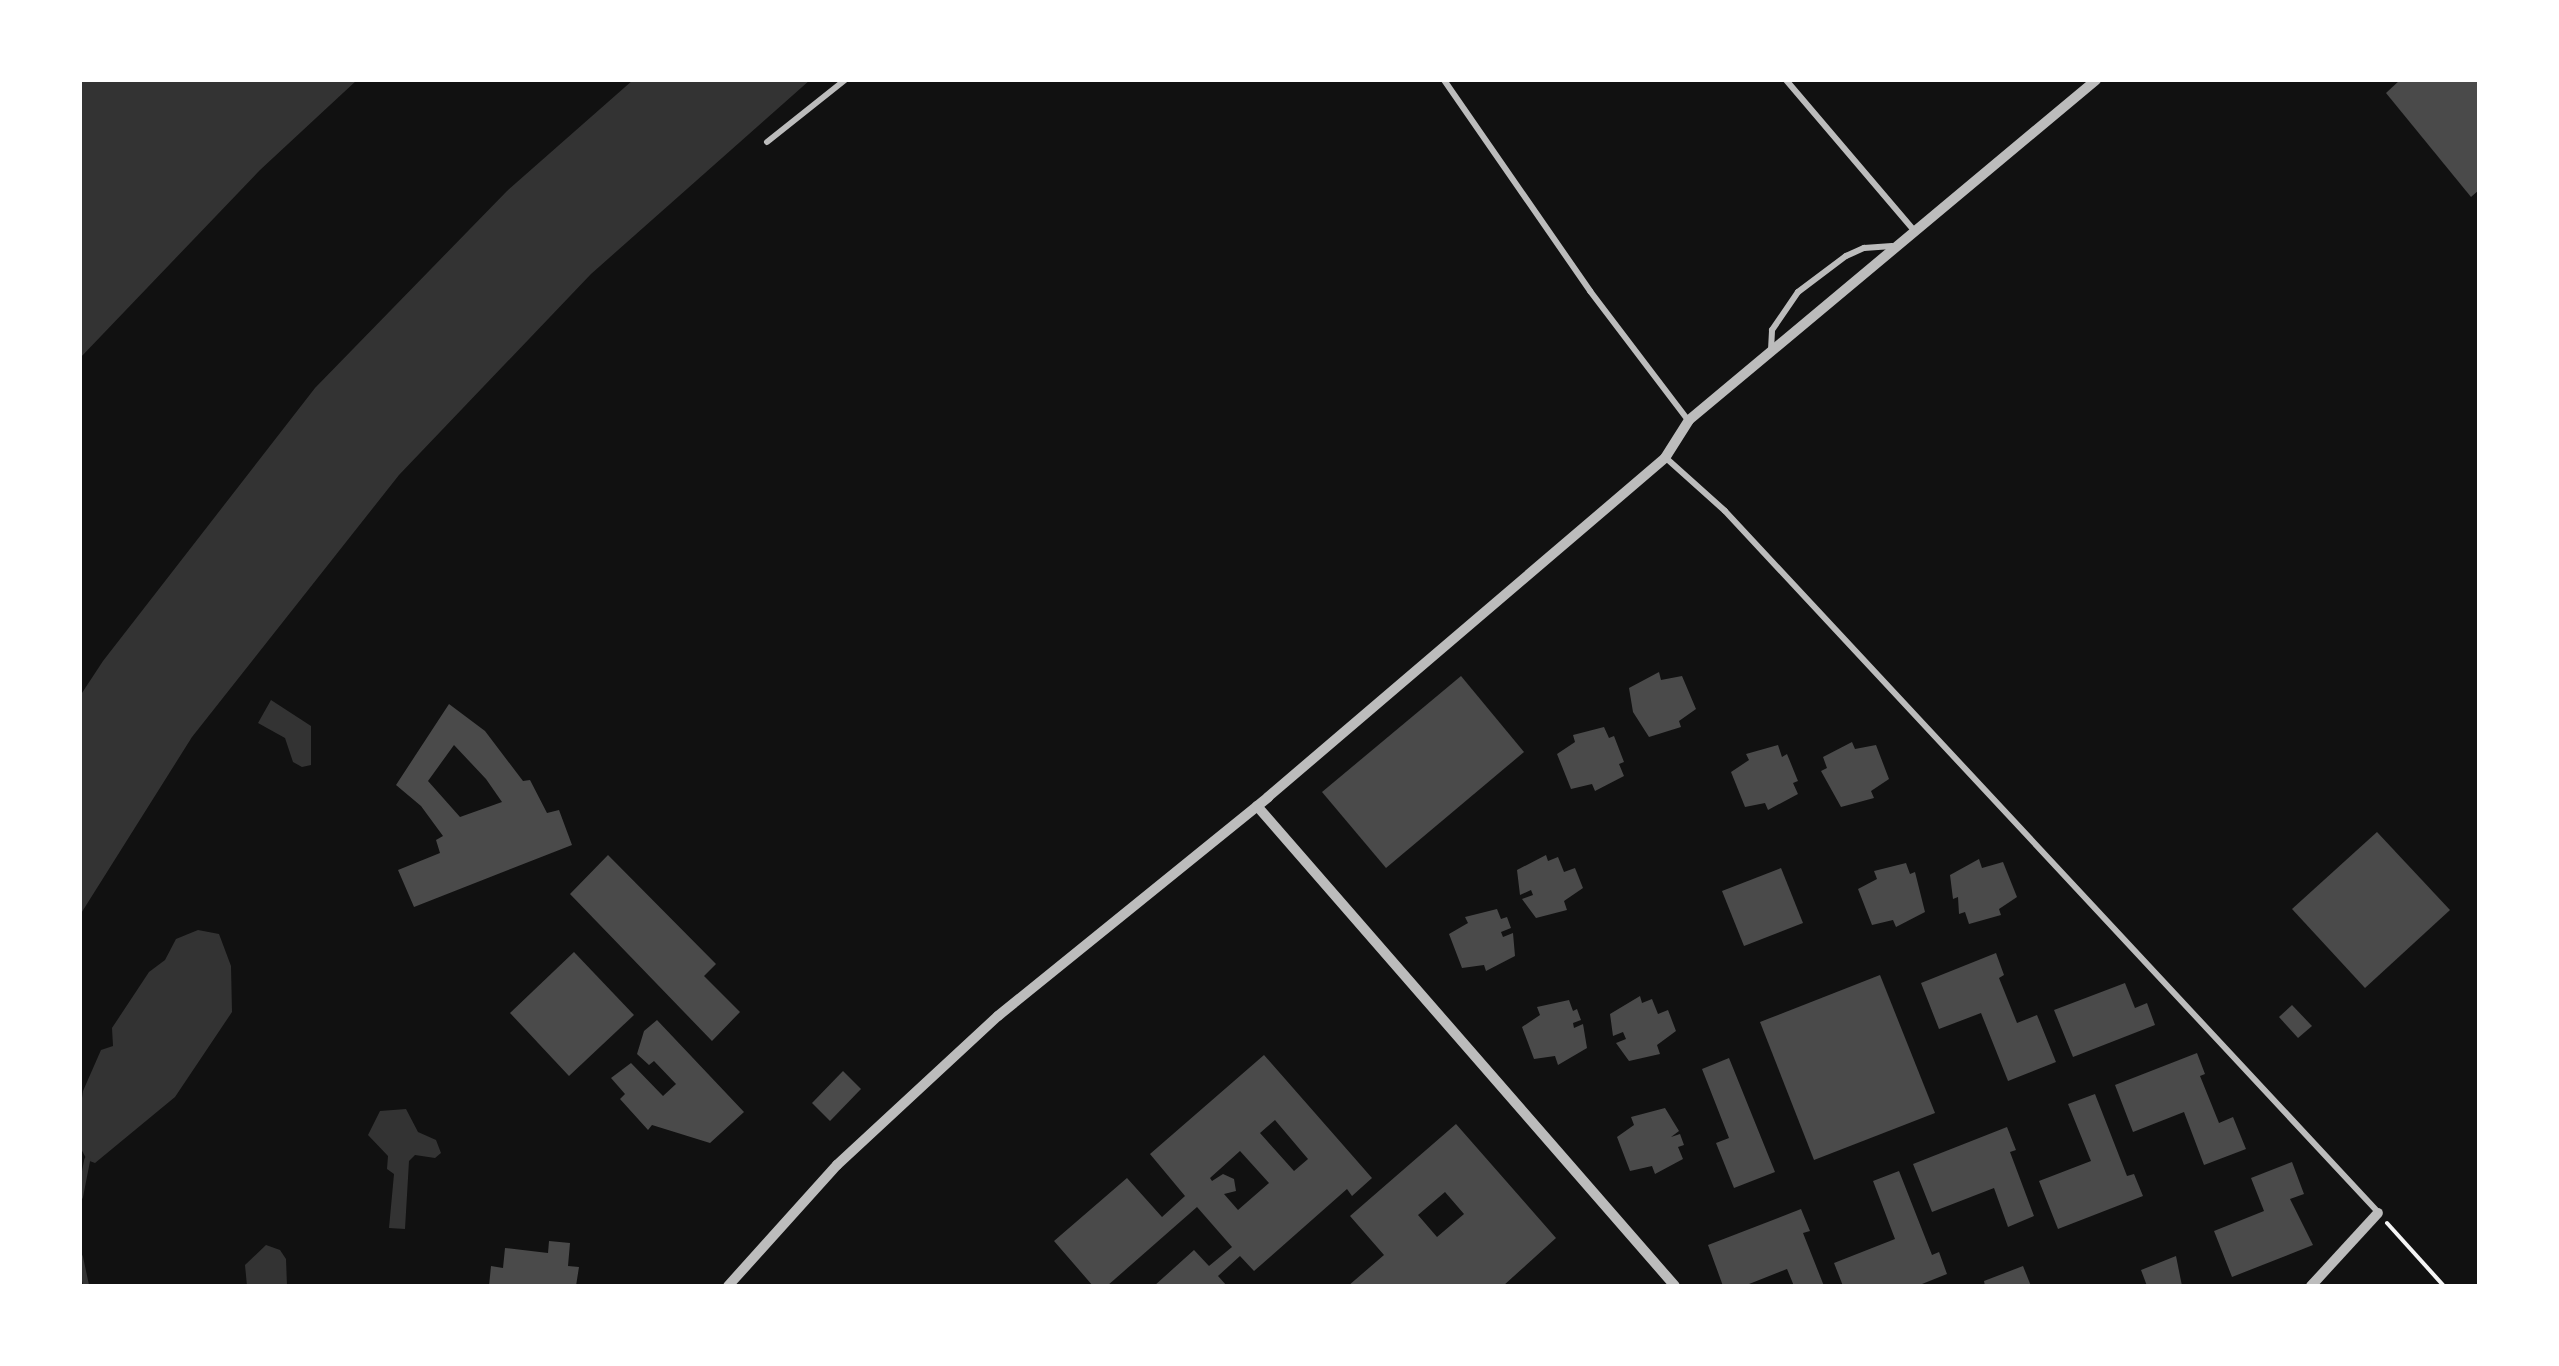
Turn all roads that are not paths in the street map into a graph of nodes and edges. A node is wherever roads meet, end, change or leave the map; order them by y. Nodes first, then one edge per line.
1 (845, 80) edge
2 (1444, 80) edge
3 (1786, 80) edge
4 (2096, 80) edge
5 (767, 142) dead end
6 (1913, 229) junction
7 (1892, 246) junction
8 (1771, 352) junction
9 (1688, 420) junction
10 (1665, 458) junction
11 (1257, 806) junction
12 (2378, 1212) joint
13 (728, 1286) edge
14 (1676, 1286) edge
15 (2311, 1286) edge

1 - 5 lane
2 - 9 lane
3 - 6 lane
4 - 6 street
6 - 7 street
7 - 8 street
7 - 8 lane
8 - 9 street
9 - 10 street
10 - 11 street
10 - 12 lane
11 - 13 street
11 - 14 street
12 - 15 street

